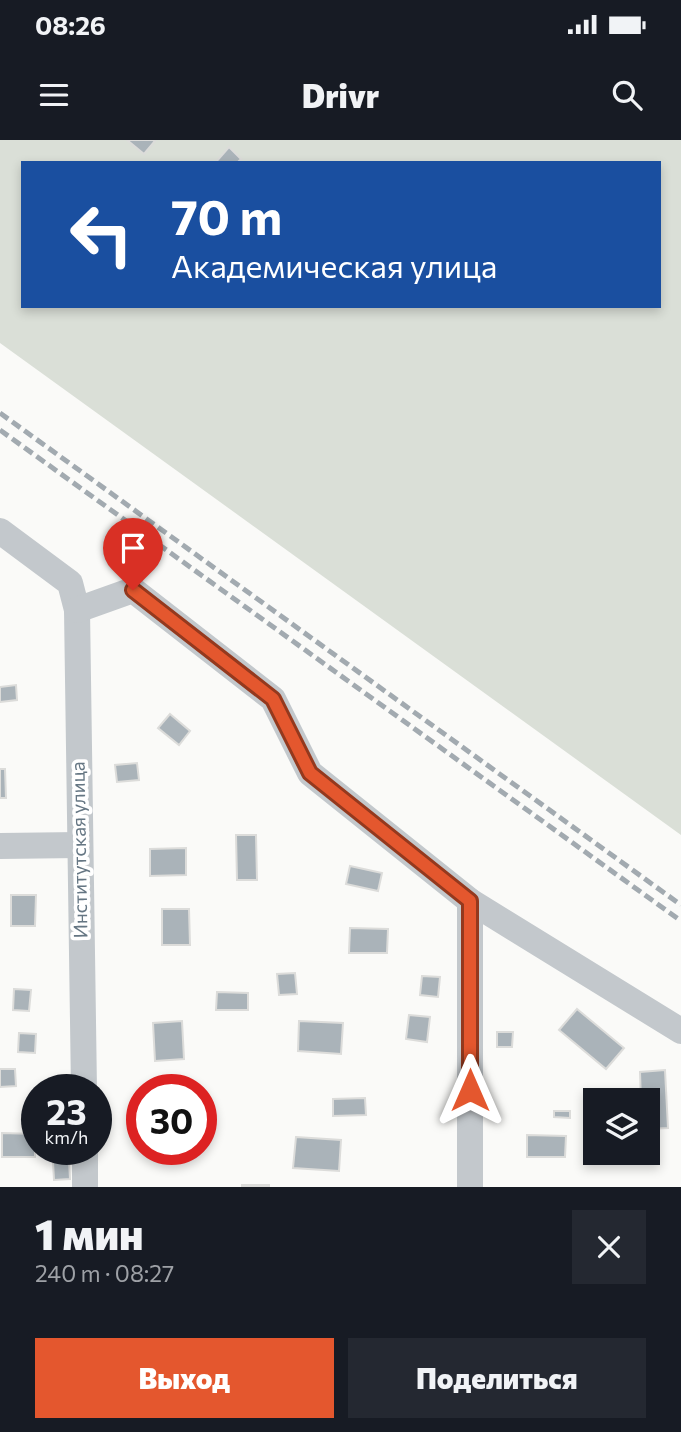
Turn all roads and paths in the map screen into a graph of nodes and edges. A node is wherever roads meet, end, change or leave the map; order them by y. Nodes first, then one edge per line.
1 (0, 531) edge
2 (77, 610) junction
3 (79, 845) junction
4 (0, 846) edge
5 (470, 901) junction
6 (681, 1031) edge
7 (83, 1074) edge
8 (85, 1165) edge
9 (85, 1187) edge
10 (470, 1187) edge

1 - 2 street
2 - 3 street, Институтская улица
2 - 5 street
3 - 4 street
3 - 7 street, Институтская улица
5 - 6 street
5 - 10 street
8 - 9 street

